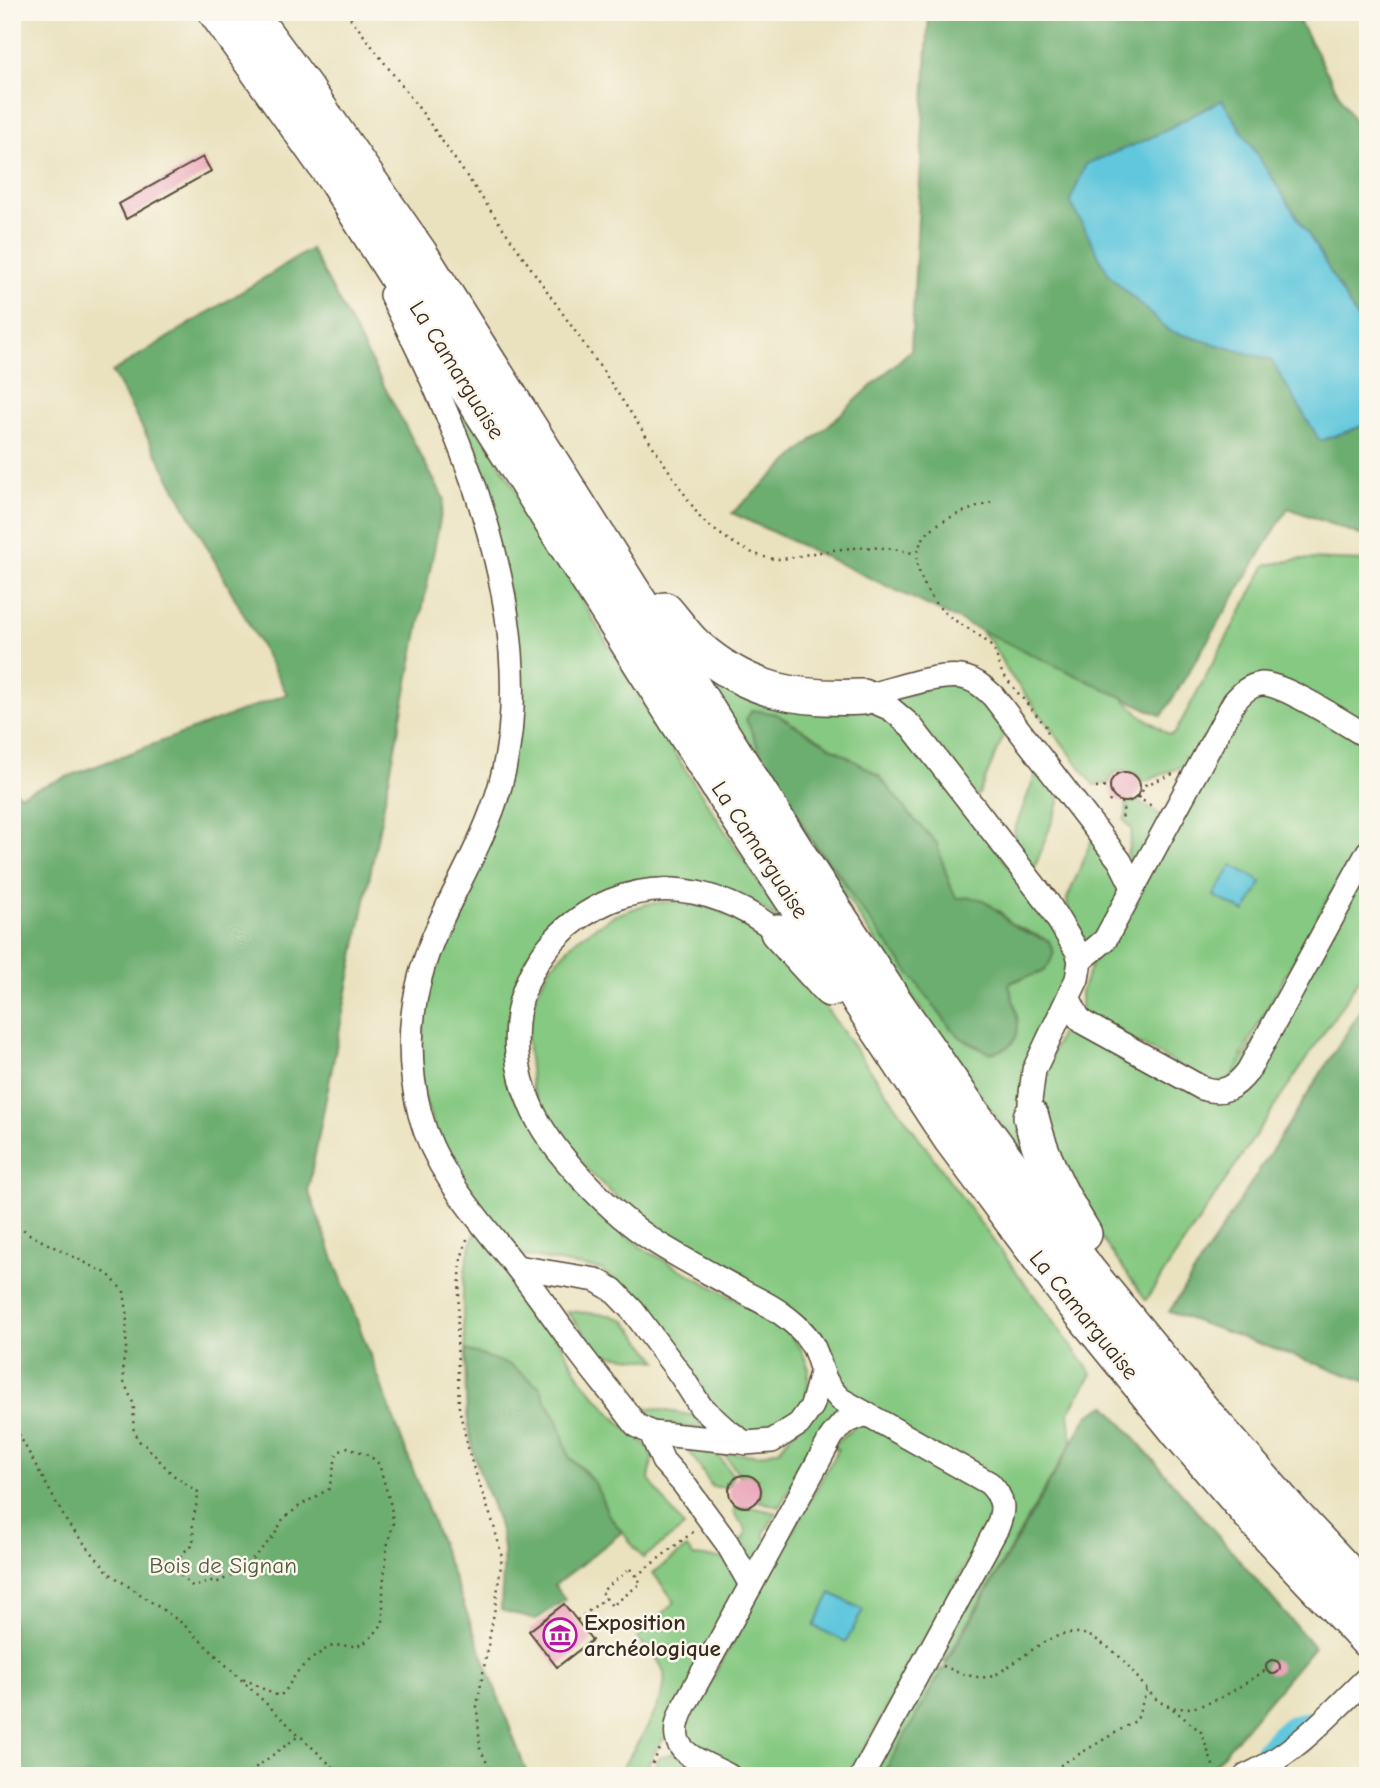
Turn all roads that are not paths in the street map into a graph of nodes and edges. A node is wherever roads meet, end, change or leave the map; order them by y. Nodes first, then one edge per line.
1 (216, 12) edge
2 (249, 12) edge
3 (281, 101) junction
4 (362, 240) joint
5 (455, 309) junction
6 (863, 697) junction
7 (1368, 737) edge
8 (1368, 852) edge
9 (1133, 887) junction
10 (778, 932) joint
11 (1080, 961) junction
12 (1069, 999) junction
13 (1031, 1117) joint
14 (951, 1139) junction
15 (517, 1267) junction
16 (821, 1373) junction
17 (866, 1414) junction
18 (651, 1433) junction
19 (745, 1443) junction
20 (1289, 1508) junction
21 (751, 1586) junction
22 (1368, 1594) edge
23 (1368, 1641) edge
24 (1368, 1677) edge
25 (729, 1776) edge
26 (862, 1776) edge
27 (1246, 1776) edge

1 - 3 highway, La Camarguaise
2 - 5 highway, La Camarguaise
3 - 4 highway
3 - 14 highway, La Camarguaise
4 - 15 street
5 - 6 highway
5 - 20 highway, La Camarguaise
6 - 9 street
6 - 11 street
7 - 9 street
8 - 12 street
9 - 11 street
10 - 14 highway
10 - 16 street
11 - 12 street
12 - 13 street
13 - 20 highway
14 - 23 highway, La Camarguaise
15 - 18 street
15 - 19 street
16 - 17 street
16 - 19 street
17 - 21 street
17 - 26 street
18 - 19 street
18 - 21 street
20 - 22 highway, La Camarguaise
21 - 25 street
24 - 27 street

